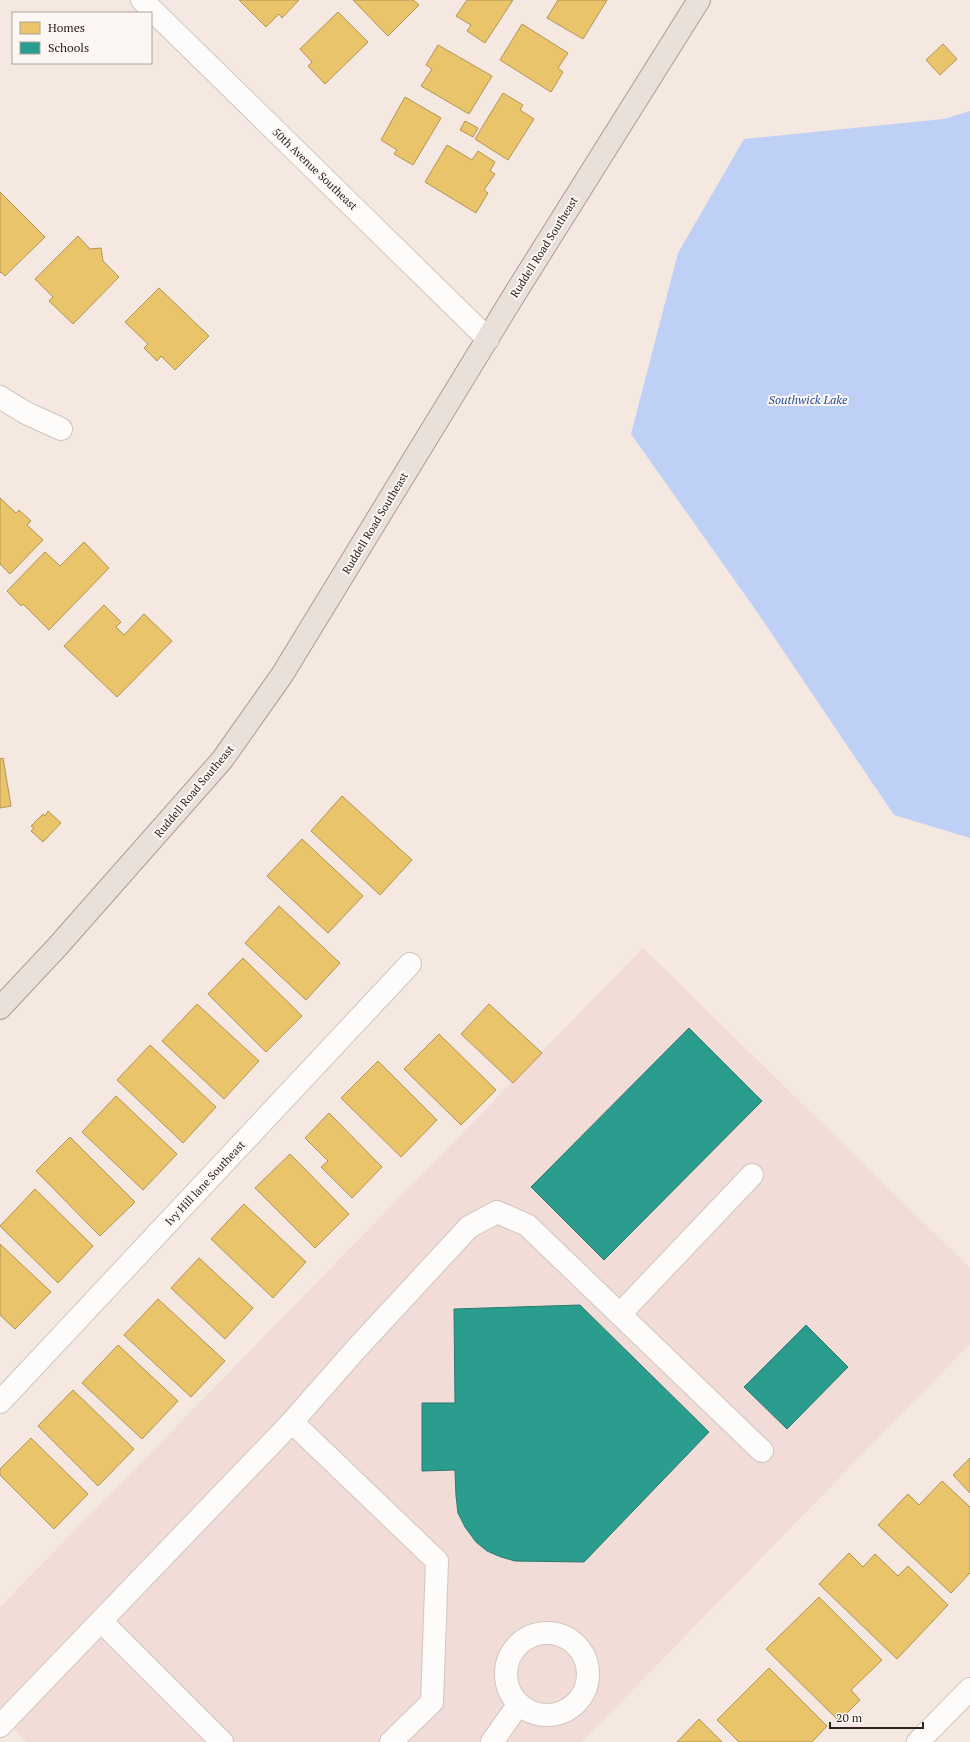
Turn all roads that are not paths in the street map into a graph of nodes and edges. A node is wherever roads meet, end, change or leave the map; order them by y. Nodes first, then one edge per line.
1 (142, 0) edge
2 (699, 0) edge
3 (488, 339) junction
4 (0, 397) edge
5 (61, 429) dead end
6 (410, 964) dead end
7 (0, 1008) edge
8 (752, 1175) dead end
9 (620, 1314) junction
10 (0, 1402) edge
11 (292, 1422) junction
12 (762, 1451) dead end
13 (101, 1621) junction
14 (970, 1689) edge
15 (518, 1705) dead end
16 (0, 1726) edge
17 (222, 1742) edge
18 (391, 1742) edge
19 (492, 1742) edge
20 (918, 1742) edge

1 - 3 street, 50th Avenue Southeast
2 - 3 main road, Ruddell Road Southeast
3 - 7 main road, Ruddell Road Southeast
4 - 5 street
6 - 10 street, Ivy Hill lane Southeast
8 - 9 street
9 - 11 street
9 - 12 street
11 - 13 street
11 - 18 street
13 - 16 street
13 - 17 street
14 - 20 street
15 - 19 street

